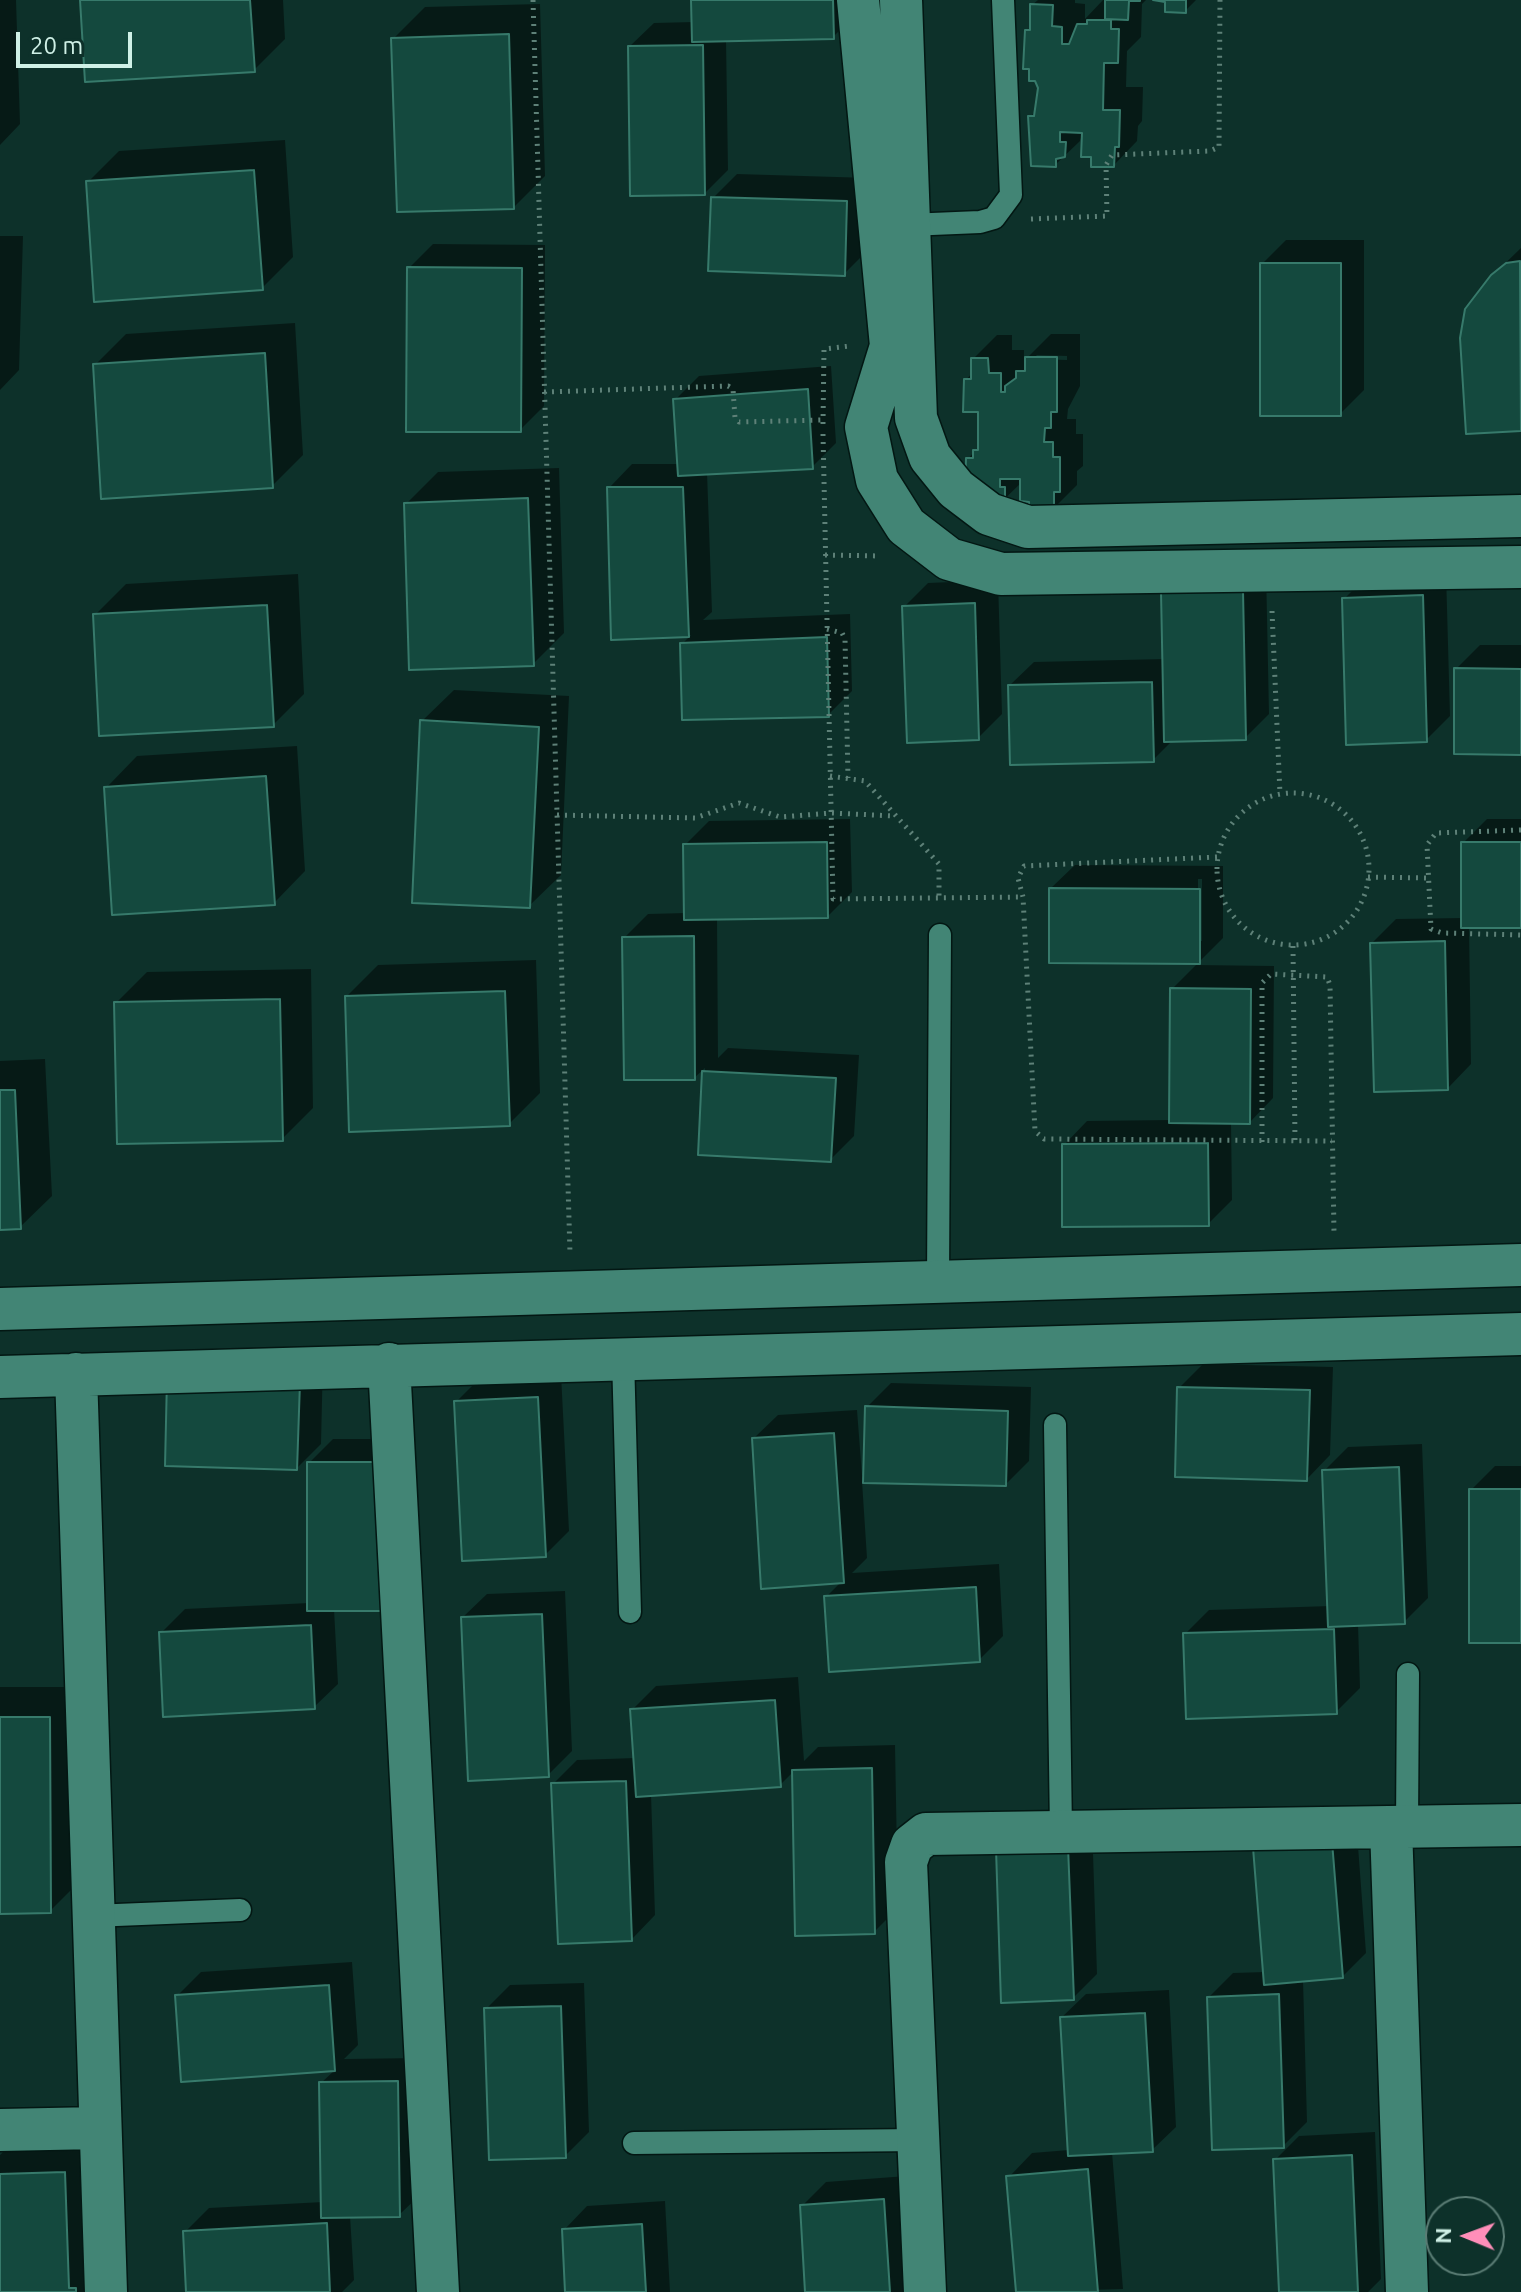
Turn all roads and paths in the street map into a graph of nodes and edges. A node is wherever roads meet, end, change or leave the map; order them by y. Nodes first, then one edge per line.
1 (533, 0) edge
2 (858, 0) edge
3 (901, 0) edge
4 (1003, 0) edge
5 (1220, 0) edge
6 (1004, 208) junction
7 (908, 225) junction
8 (891, 346) junction
9 (544, 392) junction
10 (823, 420) junction
11 (1521, 516) edge
12 (1521, 567) edge
13 (1270, 571) junction
14 (827, 629) junction
15 (830, 776) junction
16 (848, 778) junction
17 (1280, 794) junction
18 (832, 813) junction
19 (557, 815) junction
20 (895, 816) junction
21 (1521, 830) edge
22 (1217, 857) junction
23 (1368, 877) junction
24 (1427, 878) junction
25 (1023, 897) junction
26 (939, 899) junction
27 (940, 935) dead end
28 (1521, 935) edge
29 (1293, 946) junction
30 (1293, 974) junction
31 (1332, 1141) junction
32 (1262, 1142) junction
33 (1295, 1142) junction
34 (1521, 1265) edge
35 (1334, 1270) junction
36 (938, 1280) junction
37 (621, 1289) junction
38 (571, 1290) junction
39 (0, 1309) edge
40 (1521, 1334) edge
41 (623, 1357) junction
42 (389, 1364) junction
43 (76, 1374) junction
44 (0, 1377) edge
45 (1055, 1425) dead end
46 (630, 1612) dead end
47 (1408, 1674) dead end
48 (1521, 1825) edge
49 (1399, 1827) junction
50 (1061, 1831) junction
51 (240, 1910) dead end
52 (92, 1916) junction
53 (98, 2128) junction
54 (0, 2130) edge
55 (918, 2140) junction
56 (634, 2143) dead end
57 (106, 2292) edge
58 (438, 2292) edge
59 (925, 2292) edge
60 (1407, 2292) edge

1 - 9 path
2 - 8 street
3 - 7 street
4 - 6 lane
5 - 6 path
6 - 7 lane
7 - 11 street
8 - 10 path
8 - 13 street
9 - 10 path
9 - 19 path
10 - 14 path
12 - 13 street
13 - 17 path
14 - 15 path
14 - 16 path
15 - 16 path
15 - 18 path
16 - 20 path
17 - 22 path
17 - 23 path
18 - 19 path
18 - 20 path
18 - 26 path
19 - 38 path
20 - 26 path
21 - 24 path
22 - 25 path
22 - 29 path
23 - 24 path
23 - 29 path
24 - 28 path
25 - 26 path
25 - 32 path
27 - 36 lane
29 - 30 path
30 - 31 path
30 - 32 path
30 - 33 path
31 - 33 path
31 - 35 path
32 - 33 path
34 - 35 street
35 - 36 street
36 - 37 street
37 - 38 street
37 - 41 street
38 - 39 street
40 - 41 street
41 - 42 street
41 - 46 lane
42 - 43 street
42 - 58 street
43 - 44 street
43 - 52 street
45 - 50 lane
47 - 49 lane
48 - 49 street
49 - 50 street
49 - 60 street
50 - 55 street
51 - 52 lane
52 - 53 street
53 - 54 street
53 - 57 street
55 - 56 lane
55 - 59 street

